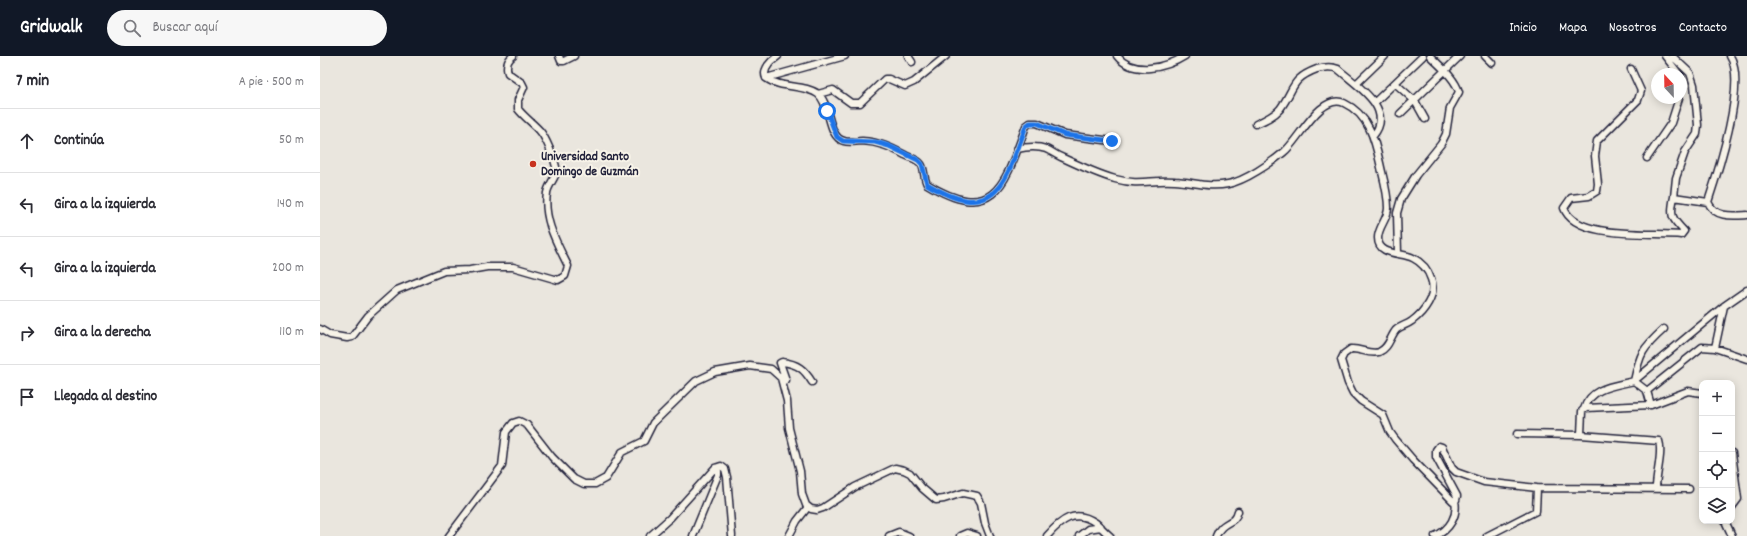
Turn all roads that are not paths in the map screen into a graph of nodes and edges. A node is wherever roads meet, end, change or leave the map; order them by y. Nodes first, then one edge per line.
1 (513, 56) edge
2 (559, 56) edge
3 (574, 56) edge
4 (778, 56) edge
5 (845, 56) edge
6 (946, 56) edge
7 (1116, 56) edge
8 (1185, 56) edge
9 (1385, 56) edge
10 (1423, 56) edge
11 (1430, 56) edge
12 (1460, 56) edge
13 (1485, 56) edge
14 (1665, 56) edge
15 (1672, 56) edge
16 (1730, 56) edge
17 (1492, 63) dead end
18 (1674, 68) edge
19 (1631, 69) dead end
20 (1445, 71) junction
21 (766, 78) junction
22 (1356, 84) junction
23 (1396, 84) junction
24 (818, 94) junction
25 (1415, 101) junction
26 (1375, 102) junction
27 (1677, 104) edge
28 (1400, 114) dead end
29 (1425, 119) dead end
30 (1256, 124) dead end
31 (1373, 136) junction
32 (1112, 141) dead end
33 (1017, 149) junction
34 (1647, 158) dead end
35 (1674, 197) junction
36 (1708, 202) junction
37 (1747, 215) edge
38 (1398, 254) junction
39 (1747, 290) edge
40 (1724, 306) junction
41 (320, 329) edge
42 (1664, 329) dead end
43 (1715, 348) junction
44 (1747, 359) edge
45 (1634, 381) junction
46 (812, 382) dead end
47 (1647, 391) junction
48 (1699, 392) edge
49 (786, 397) junction
50 (1650, 405) junction
51 (1584, 409) junction
52 (1517, 434) dead end
53 (1582, 435) junction
54 (715, 468) junction
55 (1735, 476) edge
56 (1537, 488) junction
57 (1656, 488) junction
58 (1689, 489) dead end
59 (1455, 501) junction
60 (1735, 504) edge
61 (808, 507) junction
62 (1238, 511) dead end
63 (1726, 524) edge
64 (1100, 527) junction
65 (449, 536) edge
66 (650, 536) edge
67 (693, 536) edge
68 (732, 536) edge
69 (789, 536) edge
70 (889, 536) edge
71 (909, 536) edge
72 (960, 536) edge
73 (977, 536) edge
74 (990, 536) edge
75 (1046, 536) edge
76 (1079, 536) edge
77 (1110, 536) edge
78 (1216, 536) edge
79 (1435, 536) edge
80 (1487, 536) edge
81 (1732, 536) edge

1 - 41 street
2 - 3 street
4 - 21 street
5 - 21 street
6 - 24 street
7 - 8 street
9 - 22 street
10 - 23 street
11 - 20 street
12 - 20 street
13 - 17 street
14 - 18 street
15 - 35 street
16 - 36 street
19 - 35 street
20 - 25 street
20 - 38 street
21 - 24 street
22 - 26 street
22 - 30 street
23 - 25 street
23 - 26 street
24 - 33 street
25 - 28 street
25 - 29 street
26 - 31 street
27 - 34 street
31 - 33 street
31 - 38 street
32 - 33 street
35 - 36 street
36 - 37 street
38 - 59 street
39 - 40 street
40 - 43 street
40 - 45 street
42 - 45 street
43 - 44 street
43 - 47 street
45 - 47 street
45 - 51 street
46 - 49 street
47 - 50 street
48 - 50 street
49 - 61 street
49 - 65 street
50 - 51 street
51 - 53 street
52 - 53 street
53 - 57 street
54 - 66 street
54 - 67 street
54 - 68 street
55 - 60 street
56 - 57 street
56 - 59 street
56 - 80 street
57 - 58 street
59 - 79 street
61 - 69 street
61 - 74 street
62 - 78 street
63 - 81 street
64 - 75 street
64 - 76 street
64 - 77 street
70 - 71 street
72 - 73 street

